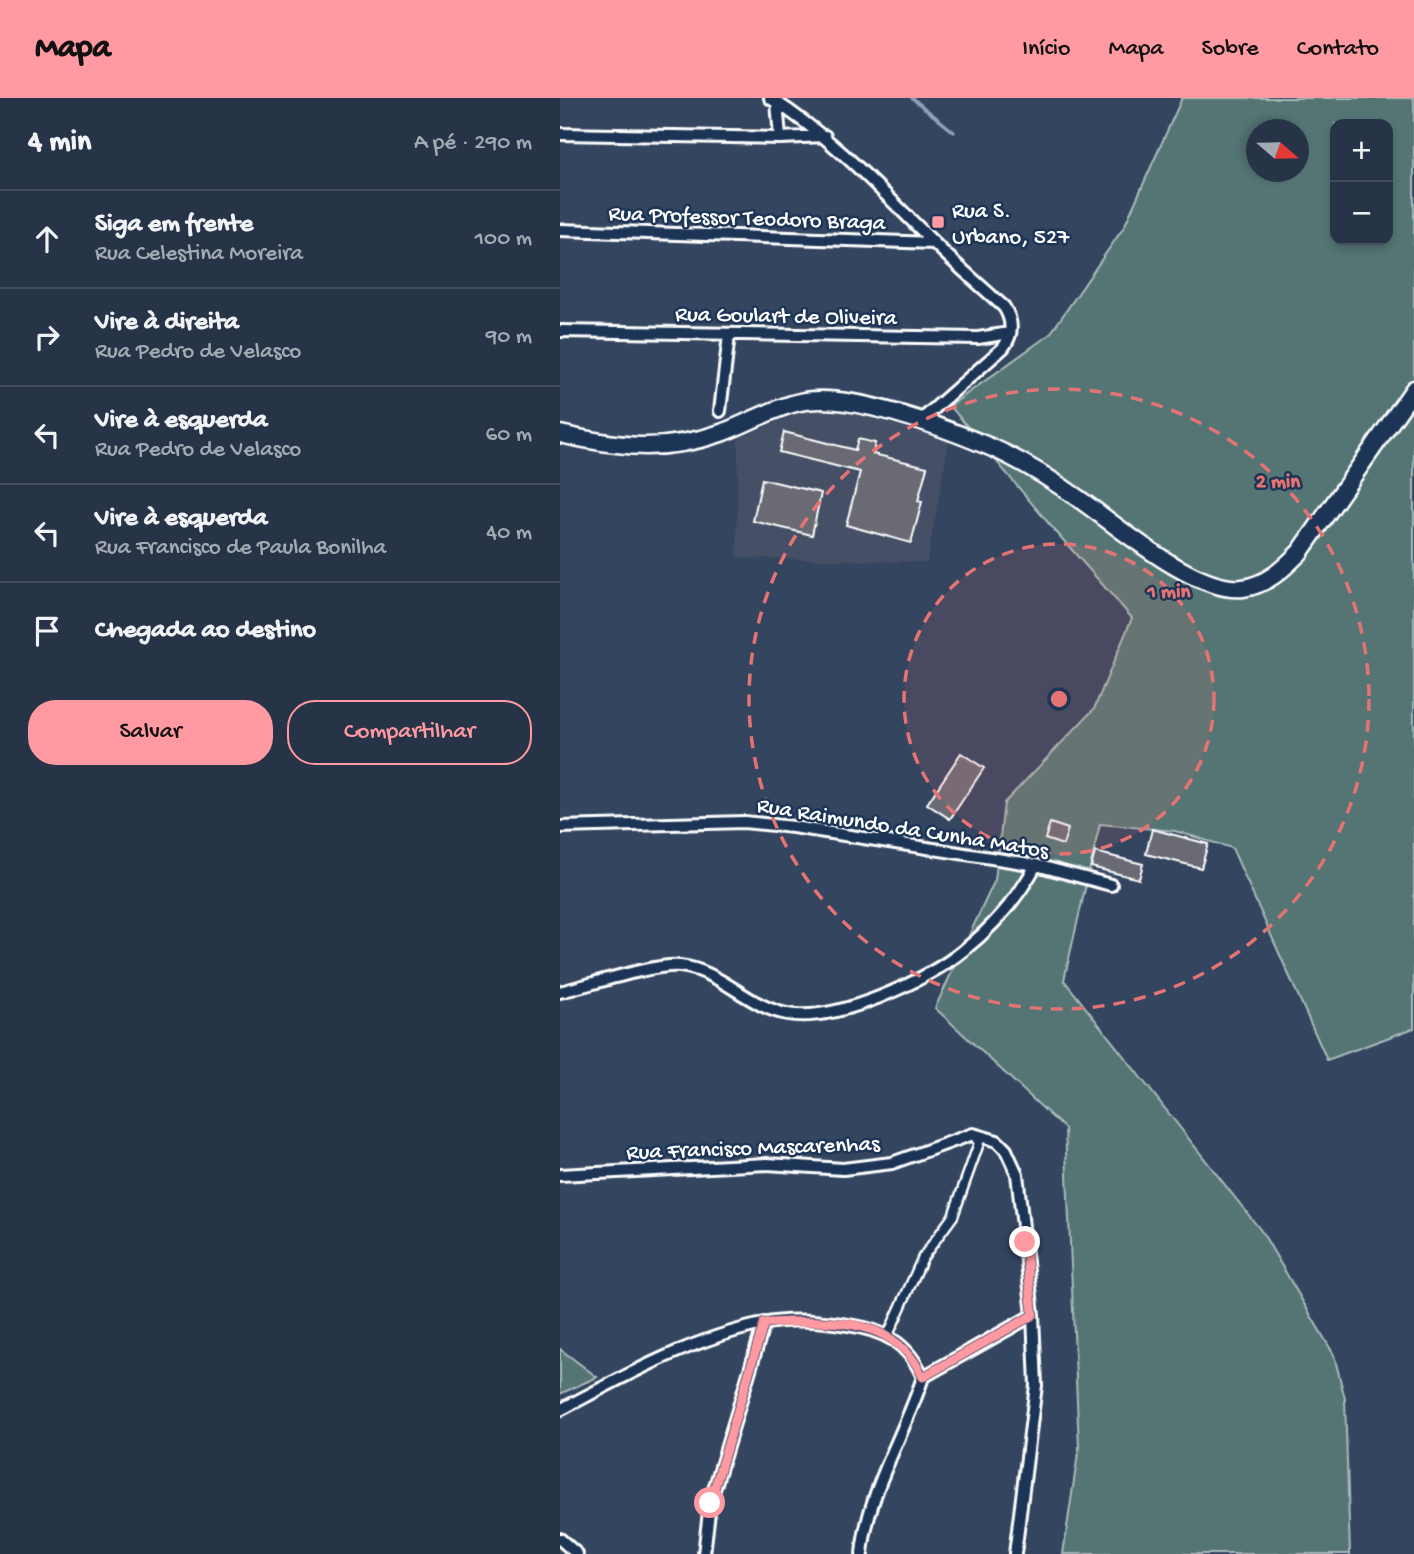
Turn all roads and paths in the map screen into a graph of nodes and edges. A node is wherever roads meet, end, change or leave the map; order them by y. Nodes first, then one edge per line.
1 (773, 100) edge
2 (560, 134) edge
3 (825, 136) junction
4 (780, 138) junction
5 (560, 230) edge
6 (934, 243) junction
7 (560, 331) edge
8 (1010, 333) junction
9 (729, 335) junction
10 (1414, 389) edge
11 (720, 411) dead end
12 (919, 422) junction
13 (560, 434) edge
14 (560, 827) edge
15 (1036, 865) junction
16 (1111, 885) dead end
17 (560, 992) edge
18 (979, 1135) junction
19 (560, 1175) edge
20 (1033, 1315) junction
21 (764, 1323) junction
22 (888, 1335) junction
23 (923, 1377) junction
24 (560, 1410) edge
25 (560, 1539) edge
26 (578, 1554) edge
27 (704, 1554) edge
28 (862, 1554) edge
29 (1015, 1554) edge

1 - 3 street
1 - 4 street
2 - 4 street
3 - 4 street
3 - 6 street
5 - 6 street, Rua Professor Teodoro Braga
6 - 8 street
7 - 9 street, Rua Goulart de Oliveira
8 - 9 street, Rua Goulart de Oliveira
8 - 12 street
9 - 11 street
10 - 12 main road
12 - 13 main road
14 - 15 street, Rua Raimundo da Cunha Matos
15 - 16 street, Rua Raimundo da Cunha Matos
15 - 17 street
18 - 19 street, Rua Francisco Mascarenhas
18 - 20 street
18 - 22 street
20 - 23 street
20 - 29 street
21 - 22 street
21 - 24 street
21 - 27 street
22 - 23 street
23 - 28 street
25 - 26 street

